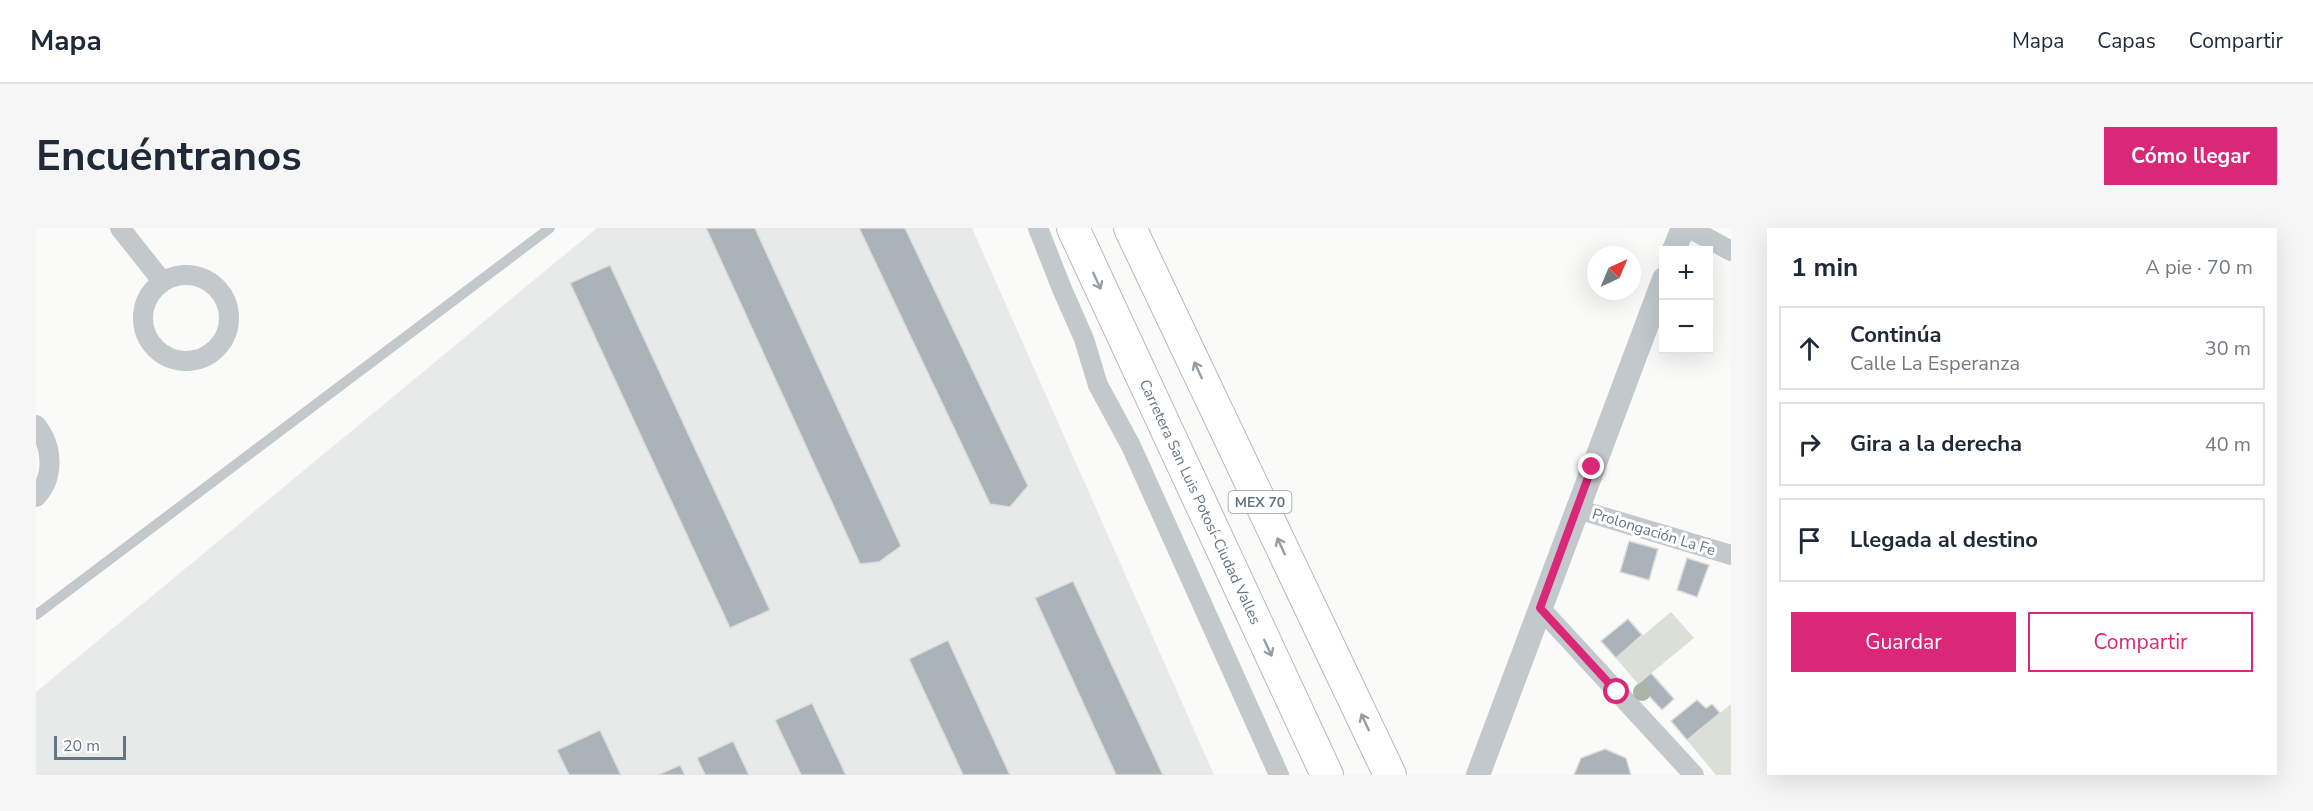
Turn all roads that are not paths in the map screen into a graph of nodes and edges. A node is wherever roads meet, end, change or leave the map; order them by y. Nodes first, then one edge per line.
1 (120, 228) edge
2 (550, 228) edge
3 (1038, 228) edge
4 (1073, 228) edge
5 (1130, 228) edge
6 (1683, 228) edge
7 (1689, 228) edge
8 (1676, 246) edge
9 (1731, 251) edge
10 (162, 281) junction
11 (1659, 292) edge
12 (36, 425) edge
13 (36, 497) edge
14 (1576, 508) junction
15 (1731, 555) edge
16 (1540, 608) junction
17 (36, 615) edge
18 (1279, 775) edge
19 (1327, 775) edge
20 (1390, 775) edge
21 (1478, 775) edge
22 (1694, 775) edge

1 - 10 street
2 - 17 lane
3 - 18 street
4 -> 19 main road, Carretera San Luis Potosí-Ciudad Valles / MEX 70
20 -> 5 main road, MEX 70
6 - 8 street
7 - 9 street
10 - 10 street
11 - 14 street
12 - 13 street
14 - 15 street, Prolongación La Fe
14 - 16 street
16 - 21 street
16 - 22 street

